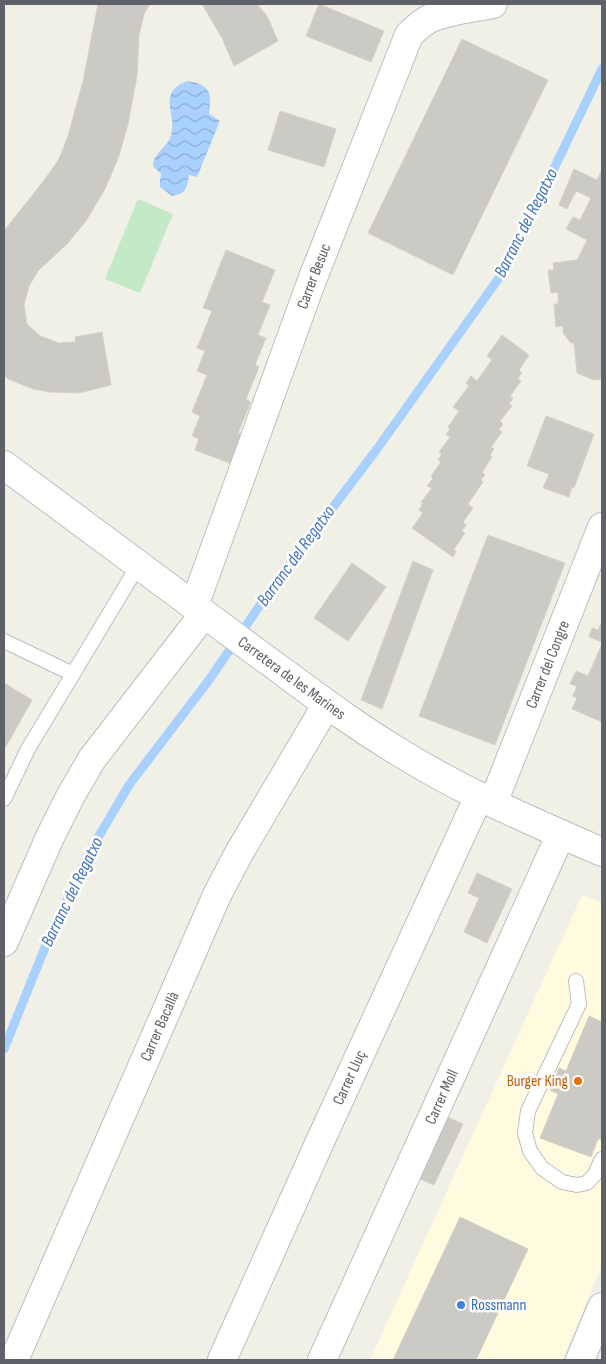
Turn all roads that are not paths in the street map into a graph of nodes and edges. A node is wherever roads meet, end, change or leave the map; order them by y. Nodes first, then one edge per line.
1 (493, 4) edge
2 (466, 6) edge
3 (4, 465) edge
4 (602, 526) edge
5 (139, 564) junction
6 (205, 615) junction
7 (4, 641) edge
8 (73, 674) junction
9 (327, 704) junction
10 (4, 799) edge
11 (486, 799) junction
12 (561, 834) junction
13 (602, 852) edge
14 (4, 942) edge
15 (576, 981) dead end
16 (602, 1159) edge
17 (602, 1307) edge
18 (14, 1360) edge
19 (222, 1360) edge
20 (322, 1360) edge
21 (580, 1360) edge

1 - 2 street, Carrer Besuc
2 - 6 street, Carrer Besuc
3 - 5 street, Carretera de les Marines
4 - 11 street, Carrer del Congre
5 - 6 street, Carretera de les Marines
5 - 8 lane
6 - 9 street, Carretera de les Marines
6 - 14 street, Carrer Besuc
7 - 8 lane
8 - 10 lane
9 - 11 street, Carretera de les Marines
9 - 18 street, Carrer Bacallà
11 - 12 street, Carretera de les Marines
11 - 19 street, Carrer Lluç
12 - 13 street, Carretera de les Marines
12 - 20 street, Carrer Moll
15 - 16 lane
17 - 21 street

